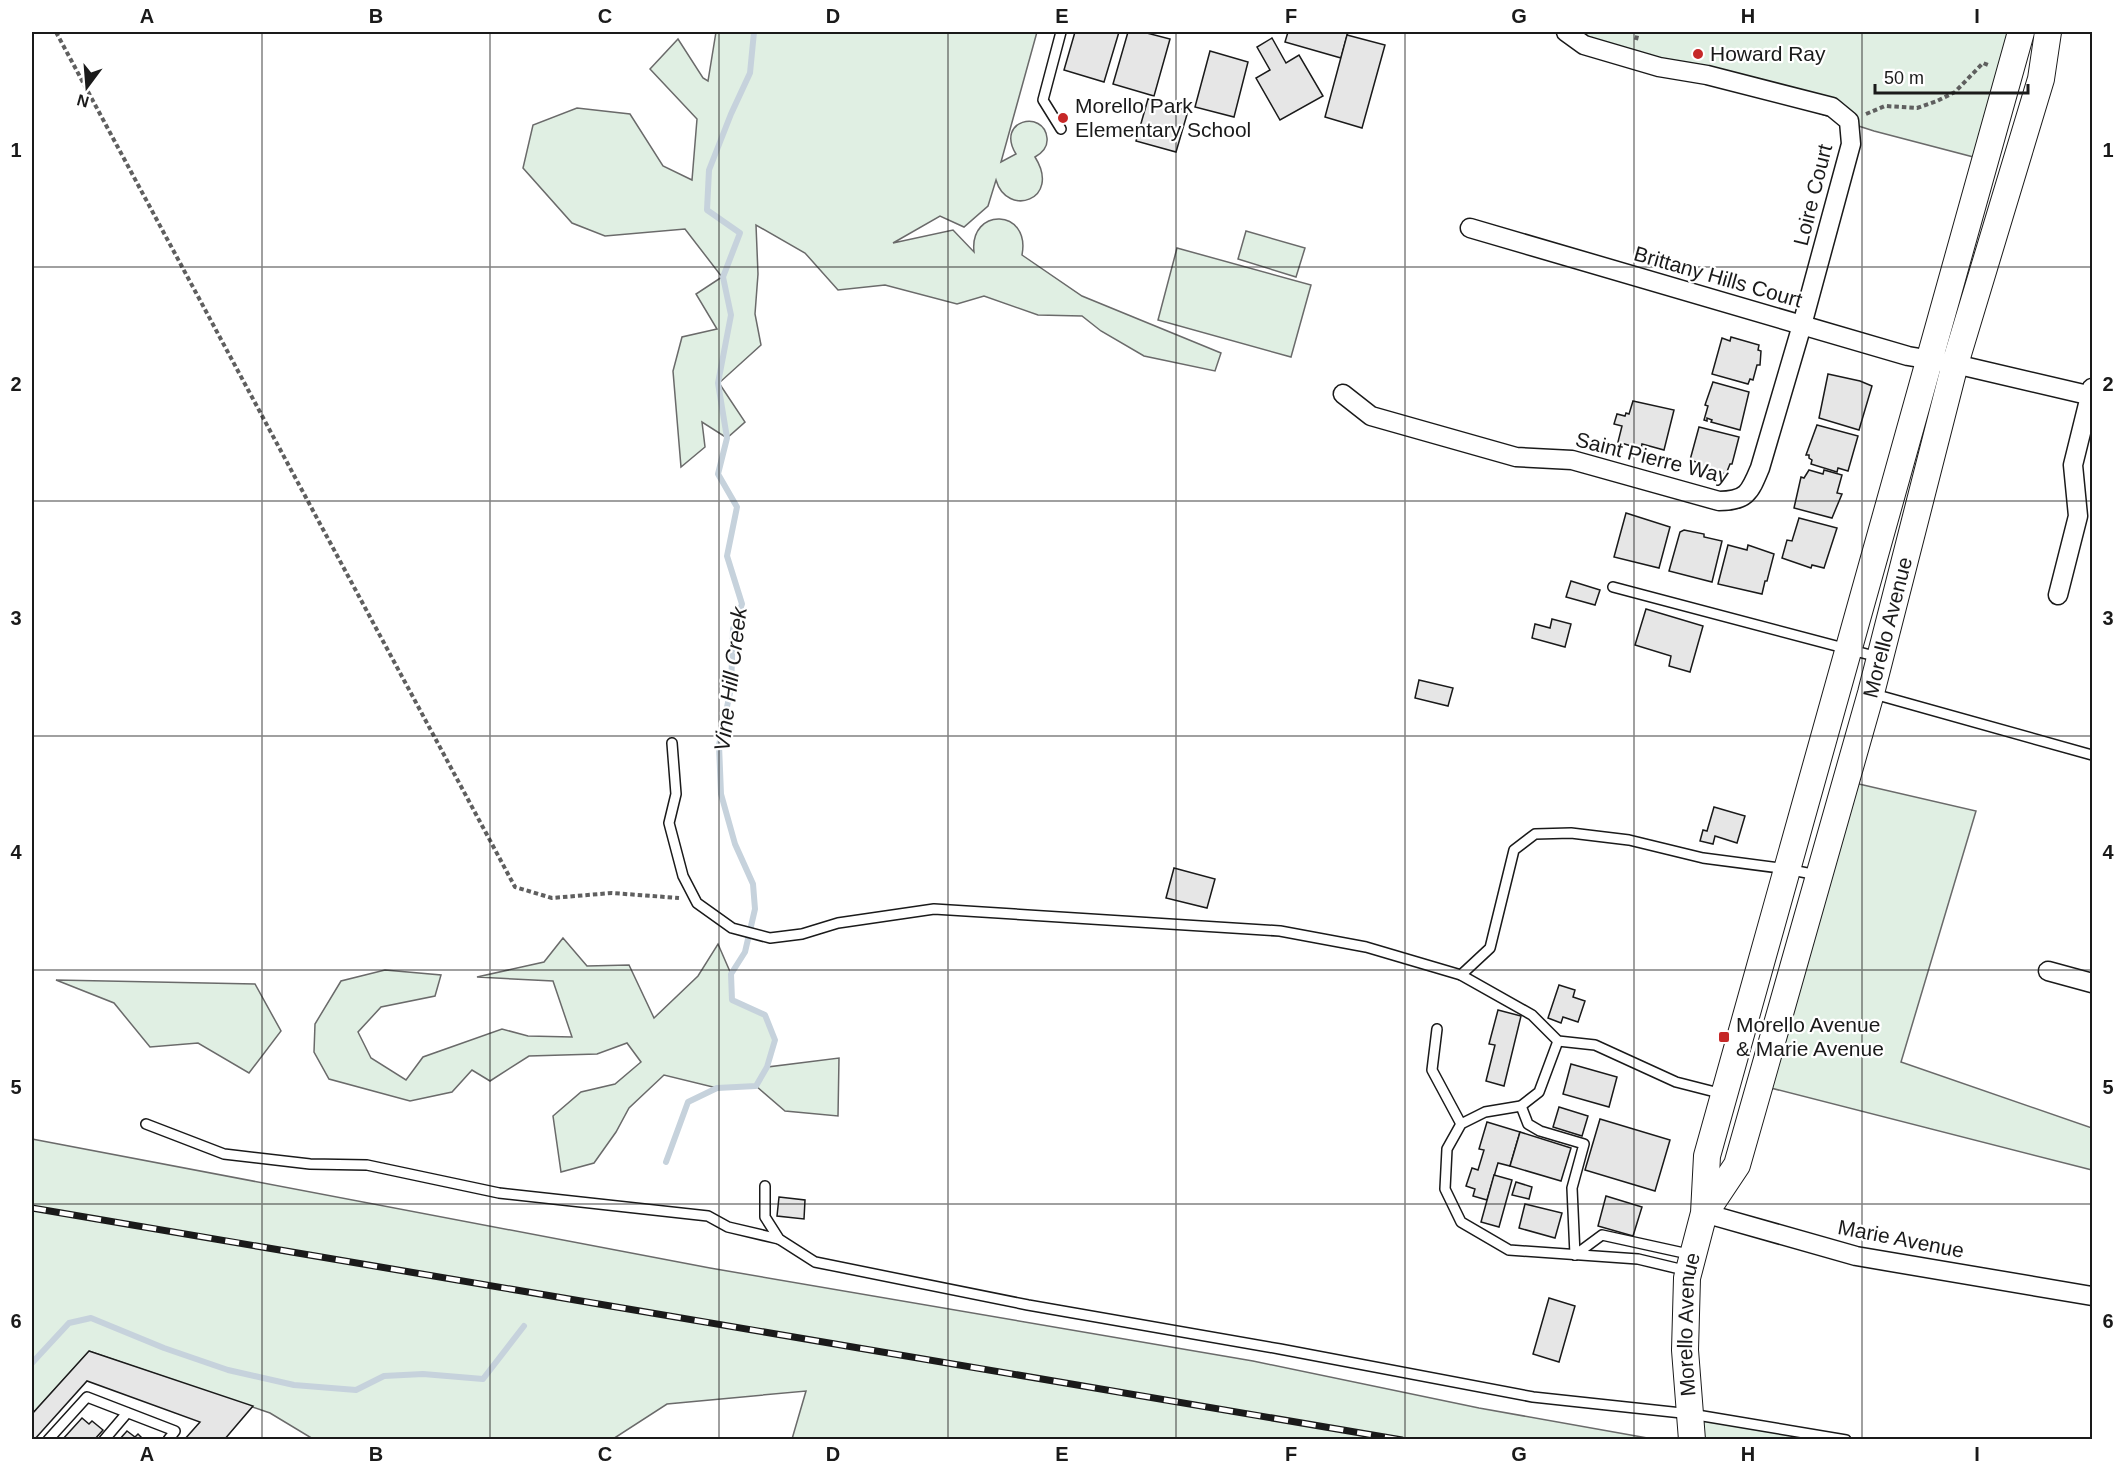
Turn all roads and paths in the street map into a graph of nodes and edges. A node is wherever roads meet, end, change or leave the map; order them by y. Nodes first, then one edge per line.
1 (56, 32) edge
2 (1061, 32) edge
3 (1566, 32) edge
4 (2021, 32) edge
5 (2048, 32) edge
6 (2009, 70) junction
7 (1849, 121) junction
8 (1061, 129) dead end
9 (1470, 228) dead end
10 (1802, 325) junction
11 (1929, 360) junction
12 (1955, 364) junction
13 (2092, 393) edge
14 (1343, 394) dead end
15 (1613, 587) dead end
16 (2058, 595) dead end
17 (1848, 649) junction
18 (1881, 658) junction
19 (1871, 693) junction
20 (672, 743) dead end
21 (2092, 755) edge
22 (1787, 869) junction
23 (1819, 876) junction
24 (695, 900) junction
25 (2048, 971) dead end
26 (1461, 975) junction
27 (2092, 983) edge
28 (1437, 1029) dead end
29 (1558, 1041) junction
30 (1725, 1095) junction
31 (1521, 1106) junction
32 (146, 1124) dead end
33 (1461, 1124) junction
34 (765, 1186) dead end
35 (1704, 1213) junction
36 (779, 1239) junction
37 (1575, 1255) junction
38 (1691, 1263) junction
39 (2092, 1296) edge
40 (127, 1413) junction
41 (1690, 1414) junction
42 (48, 1440) edge
43 (104, 1440) edge
44 (168, 1440) edge
45 (1692, 1440) edge
46 (1846, 1440) edge

1 - 24 path
2 - 8 lane
3 - 7 street, Loire Court
4 - 6 street, Morello Avenue
5 - 12 street, Morello Avenue
6 - 7 path
6 - 11 street, Morello Avenue
7 - 10 street, Loire Court
9 - 10 street, Brittany Hills Court
10 - 11 street, Brittany Hills Court
10 - 14 street, Saint Pierre Way
11 - 12 street, Brittany Hills Court
11 - 17 street, Morello Avenue
12 - 13 street, Brittany Hills Court
12 - 18 street, Morello Avenue
13 - 16 street
15 - 17 lane
17 - 18 lane
17 - 22 street, Morello Avenue
18 - 19 street, Morello Avenue
19 - 21 lane
19 - 23 street, Morello Avenue
20 - 24 lane
22 - 23 lane
22 - 26 lane
22 - 30 street, Morello Avenue
23 - 35 street, Morello Avenue
24 - 26 lane
25 - 27 street
26 - 29 lane
28 - 33 lane
29 - 30 lane
29 - 31 lane
30 - 35 street, Morello Avenue
31 - 33 lane
31 - 37 lane
32 - 36 lane
33 - 37 lane
34 - 36 lane
35 - 38 street, Morello Avenue
35 - 39 street, Marie Avenue
36 - 41 lane
37 - 38 lane
37 - 38 lane
38 - 41 street, Morello Avenue
40 - 42 lane
40 - 43 lane
40 - 44 lane
41 - 45 street, Morello Avenue
41 - 46 lane

